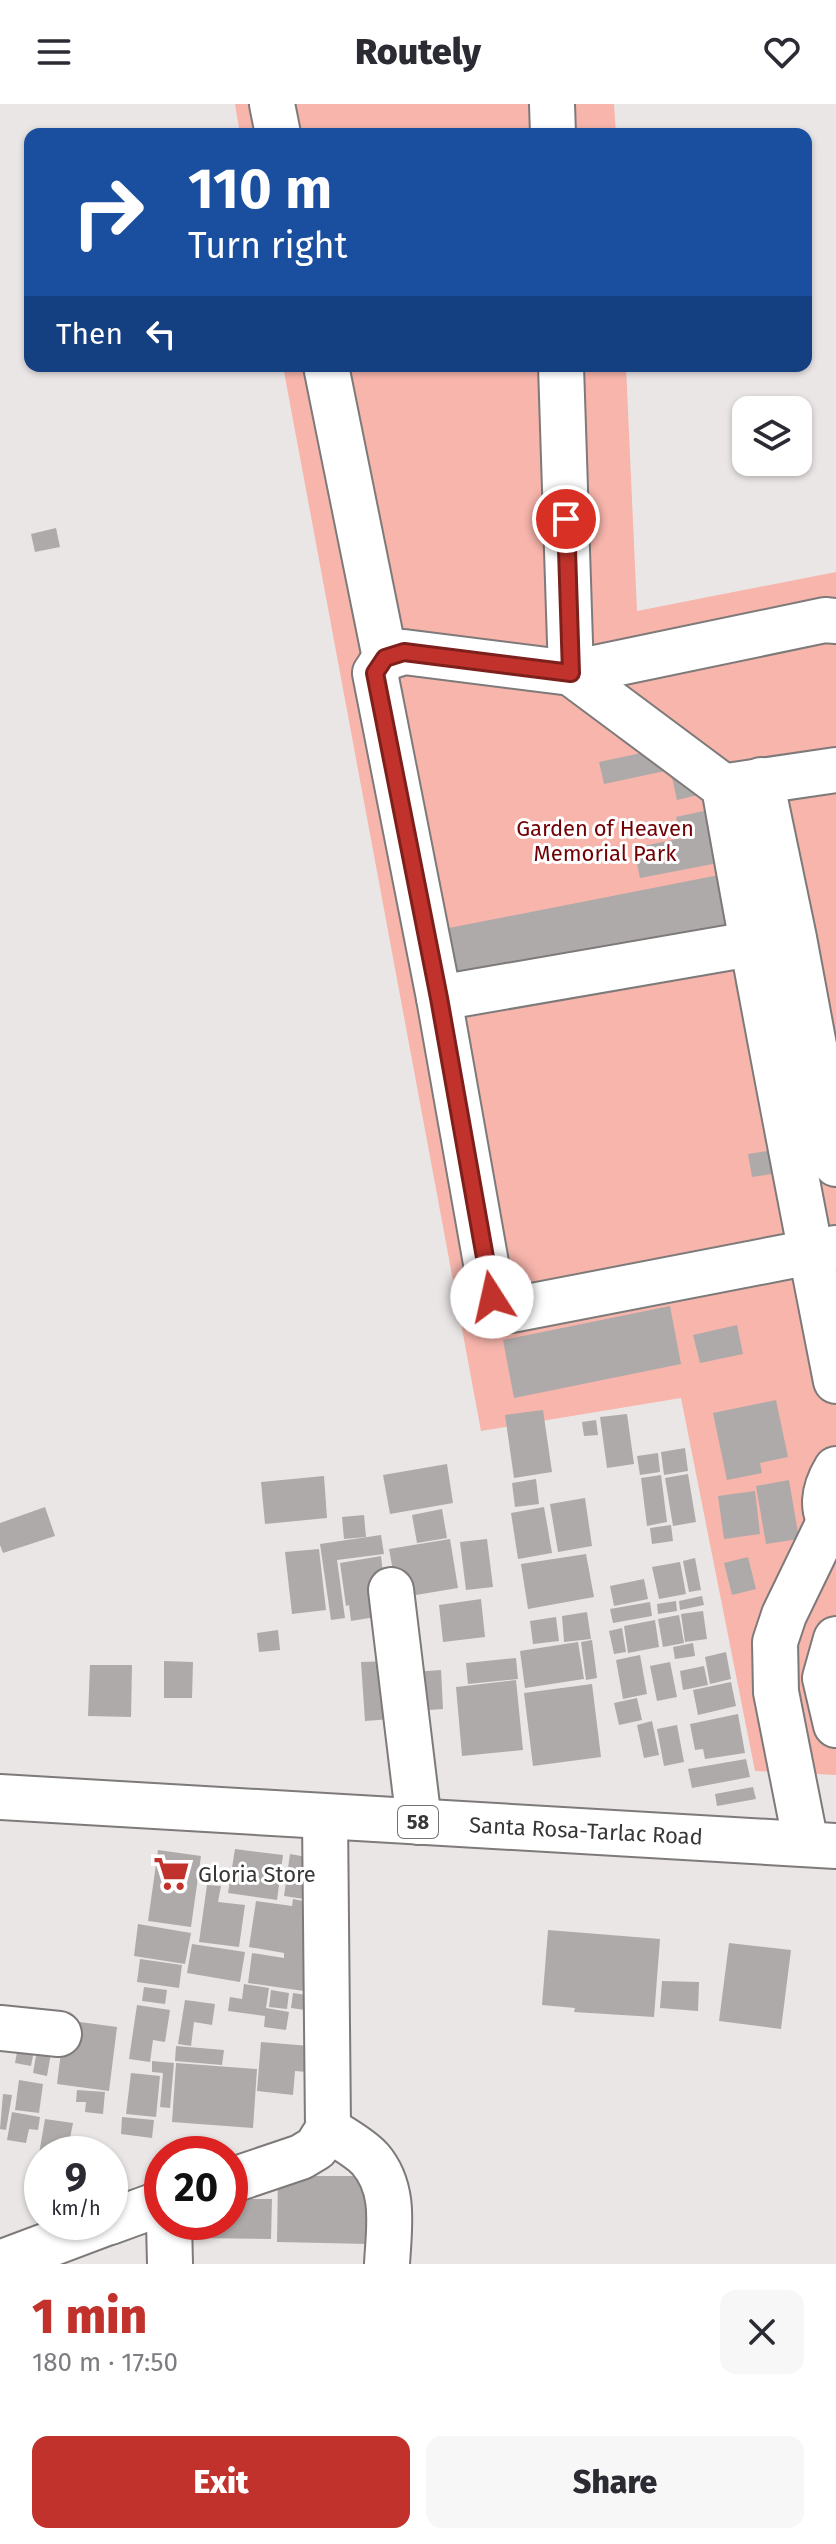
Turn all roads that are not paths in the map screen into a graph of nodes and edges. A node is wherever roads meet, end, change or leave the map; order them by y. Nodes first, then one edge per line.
1 (272, 104) edge
2 (552, 104) edge
3 (277, 128) edge
4 (553, 128) edge
5 (327, 372) edge
6 (561, 372) edge
7 (836, 621) edge
8 (385, 658) junction
9 (571, 673) junction
10 (836, 770) edge
11 (743, 784) junction
12 (794, 938) junction
13 (752, 943) junction
14 (439, 998) junction
15 (813, 1096) edge
16 (836, 1164) edge
17 (823, 1250) edge
18 (836, 1381) edge
19 (836, 1469) edge
20 (833, 1526) edge
21 (391, 1590) dead end
22 (836, 1639) edge
23 (836, 1725) edge
24 (0, 1797) edge
25 (325, 1817) junction
26 (419, 1822) junction
27 (821, 1845) edge
28 (0, 2028) edge
29 (59, 2034) dead end
30 (328, 2129) junction
31 (248, 2175) edge
32 (65, 2240) edge
33 (169, 2240) edge
34 (0, 2263) edge
35 (170, 2264) edge
36 (387, 2264) edge

1 - 3 main road
2 - 4 main road
5 - 8 main road
6 - 9 main road
7 - 9 main road
8 - 9 main road
8 - 14 main road
9 - 11 main road
10 - 11 main road
11 - 12 main road
11 - 13 main road
12 - 13 main road
12 - 15 main road
13 - 14 main road
13 - 15 main road
14 - 17 main road
15 - 16 main road
15 - 17 main road
17 - 18 main road
19 - 20 main road
20 - 27 main road
21 - 26 main road
22 - 23 main road
24 - 25 main road, Santa Rosa-Tarlac Road / 58
25 - 26 main road, Santa Rosa-Tarlac Road / 58
25 - 30 main road
26 - 27 main road, Santa Rosa-Tarlac Road / 58
28 - 29 main road
30 - 31 main road
30 - 36 main road
32 - 34 main road
33 - 35 main road

